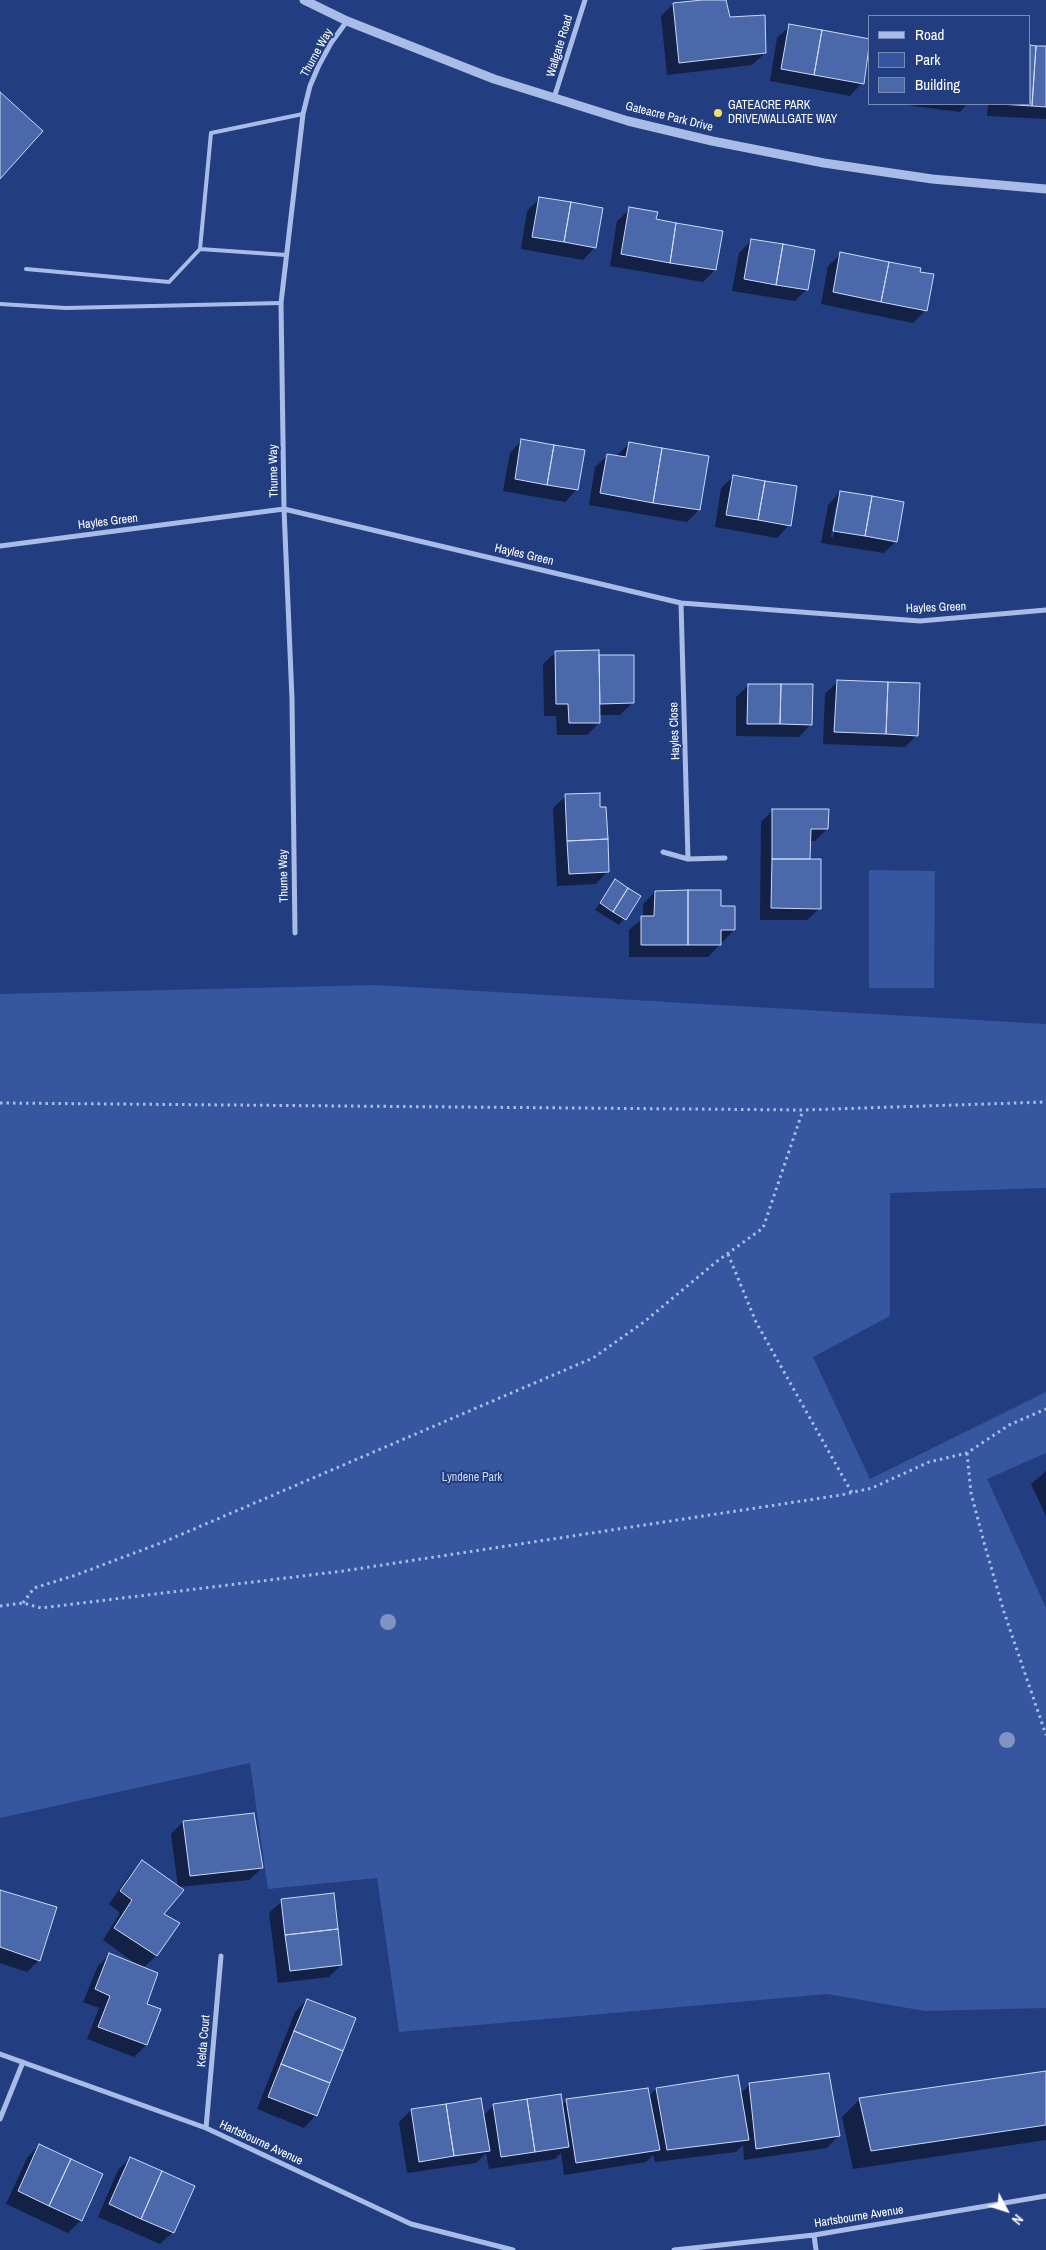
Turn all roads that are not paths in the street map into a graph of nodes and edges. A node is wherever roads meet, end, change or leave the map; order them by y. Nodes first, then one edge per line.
1 (304, 0) edge
2 (584, 0) edge
3 (347, 21) junction
4 (554, 98) junction
5 (303, 114) junction
6 (1046, 189) edge
7 (200, 249) junction
8 (286, 255) junction
9 (26, 269) dead end
10 (281, 303) junction
11 (0, 304) edge
12 (284, 509) junction
13 (0, 546) edge
14 (681, 603) junction
15 (1046, 610) edge
16 (663, 852) dead end
17 (725, 858) dead end
18 (688, 859) junction
19 (294, 933) dead end
20 (222, 1956) dead end
21 (0, 2054) edge
22 (23, 2062) junction
23 (0, 2119) edge
24 (206, 2128) junction
25 (1046, 2196) edge
26 (814, 2235) junction
27 (513, 2250) edge
28 (674, 2250) edge
29 (816, 2250) edge

1 - 3 street, Gateacre Park Drive
2 - 4 street, Wallgate Road
3 - 4 street, Gateacre Park Drive
3 - 5 street, Thurne Way
4 - 6 street, Gateacre Park Drive
5 - 7 lane
5 - 8 street, Thurne Way
7 - 8 lane
7 - 9 lane
8 - 10 street, Thurne Way
10 - 11 lane
10 - 12 street, Thurne Way
12 - 13 street, Hayles Green
12 - 14 street, Hayles Green
12 - 19 street, Thurne Way
14 - 15 street, Hayles Green
14 - 18 street, Hayles Close
16 - 18 street
17 - 18 street
20 - 24 street, Kelda Court
21 - 22 street, Hartsbourne Avenue
22 - 23 street
22 - 24 street, Hartsbourne Avenue
24 - 27 street, Hartsbourne Avenue
25 - 26 street, Hartsbourne Avenue
26 - 28 street, Hartsbourne Avenue
26 - 29 street

